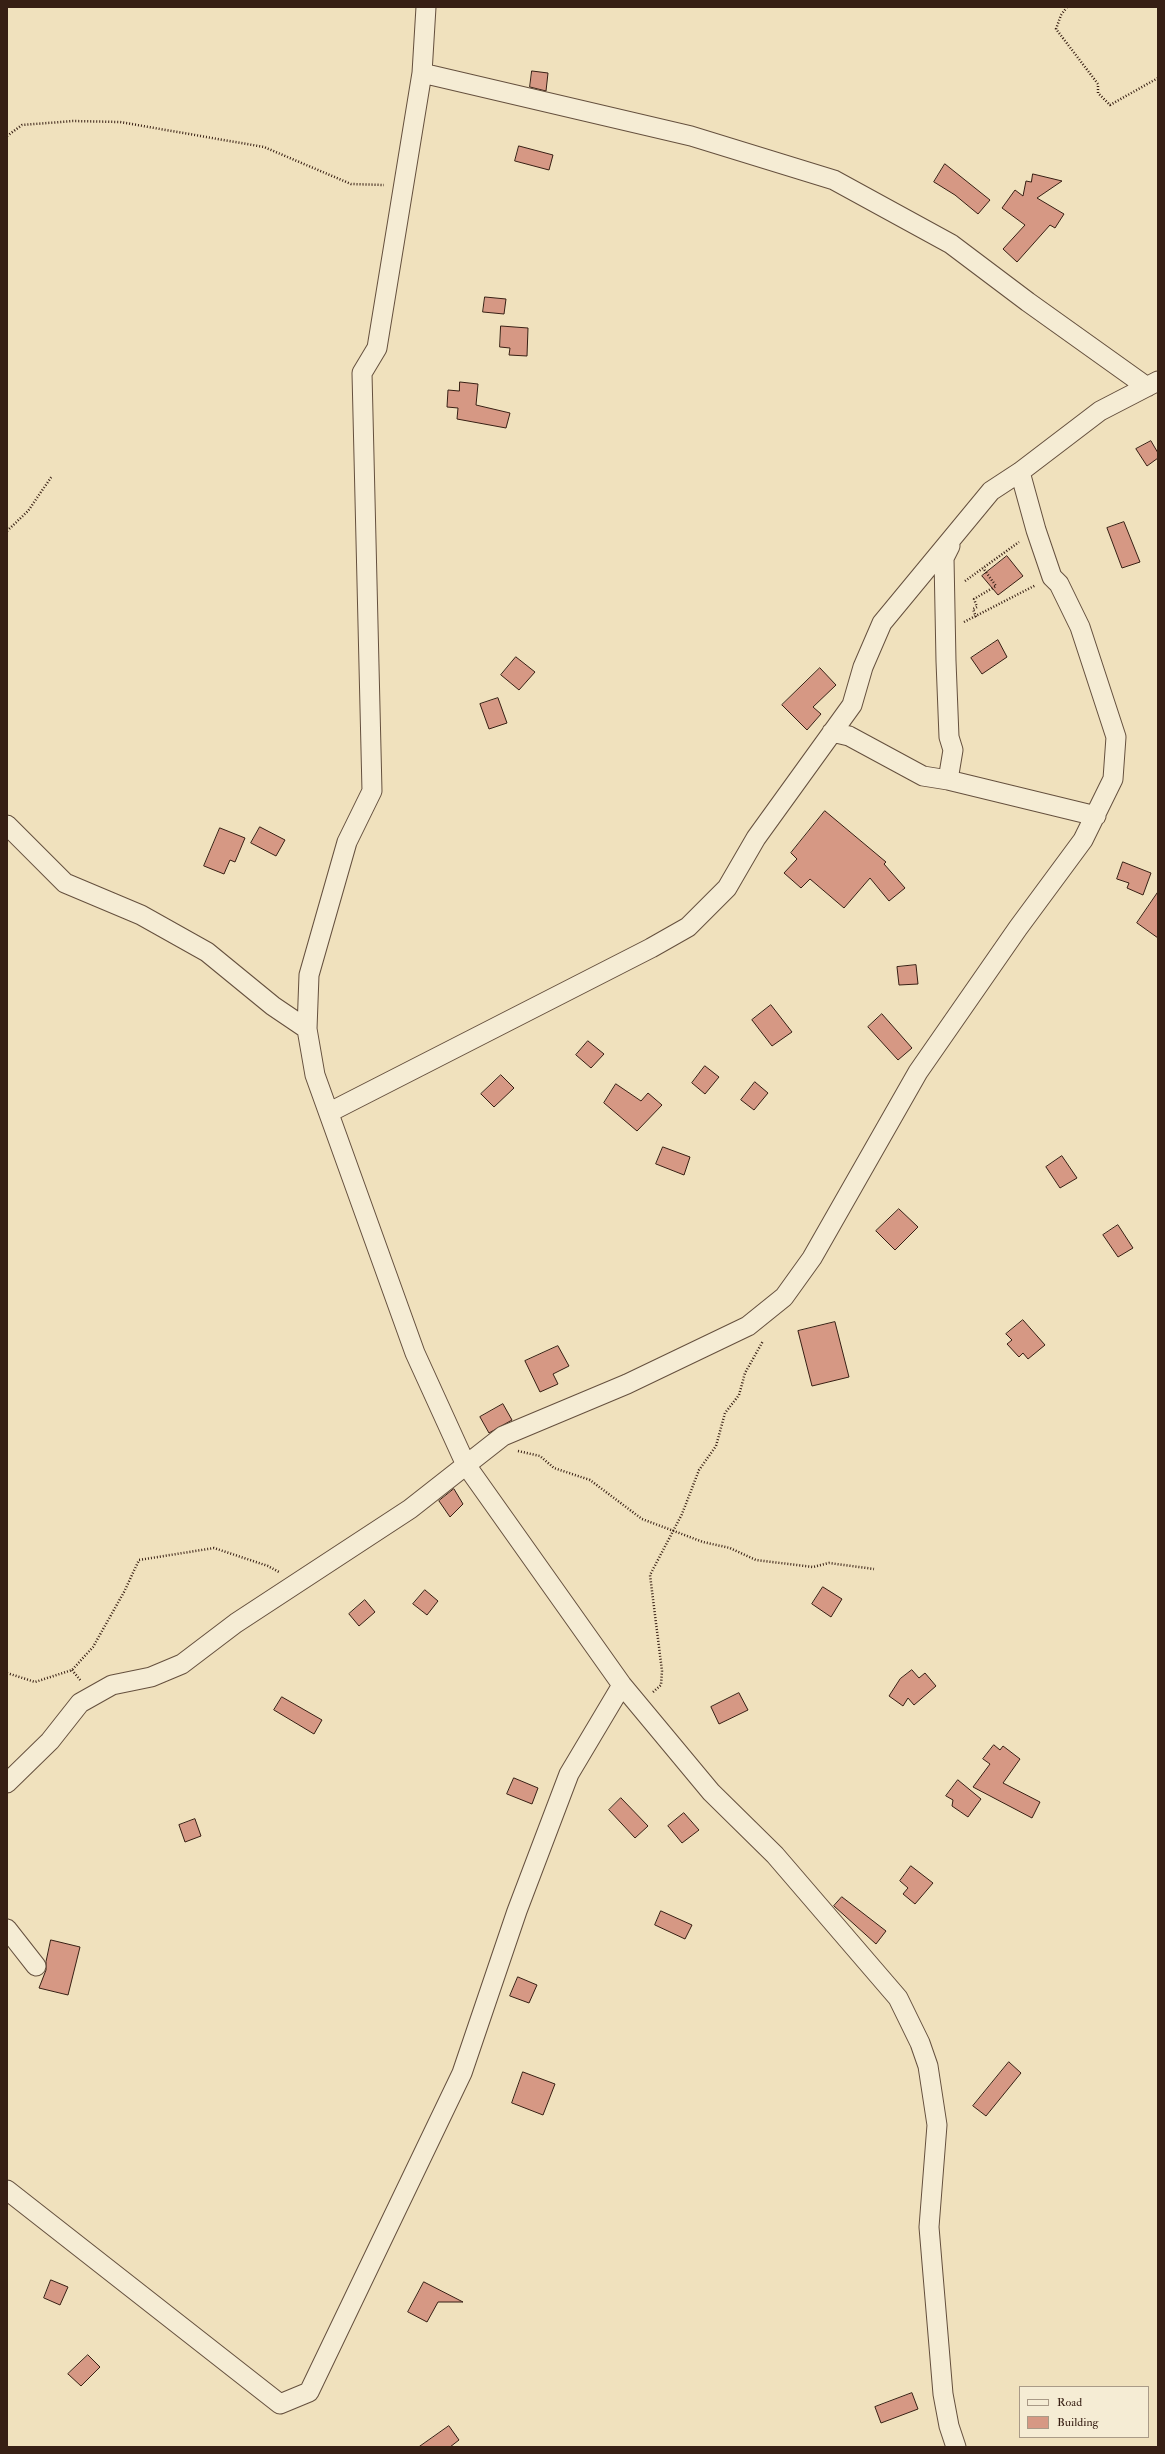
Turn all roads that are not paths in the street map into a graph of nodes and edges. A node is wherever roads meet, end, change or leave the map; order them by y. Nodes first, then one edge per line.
1 (426, 7) edge
2 (422, 73) junction
3 (1152, 384) edge
4 (1020, 472) junction
5 (956, 534) junction
6 (832, 732) junction
7 (948, 780) junction
8 (1096, 816) junction
9 (7, 825) edge
10 (307, 1029) junction
11 (330, 1112) junction
12 (466, 1465) junction
13 (622, 1685) junction
14 (7, 1783) edge
15 (7, 1929) edge
16 (36, 1966) dead end
17 (7, 2190) edge
18 (956, 2447) edge

1 - 2 street
2 - 3 street
2 - 10 street
3 - 4 street
4 - 5 street
4 - 8 street
5 - 6 street
5 - 7 street
6 - 7 street
6 - 11 street
7 - 8 street
8 - 12 street
9 - 10 street
10 - 11 street
11 - 12 street
12 - 13 street
12 - 14 street
13 - 17 street
13 - 18 street
15 - 16 street

